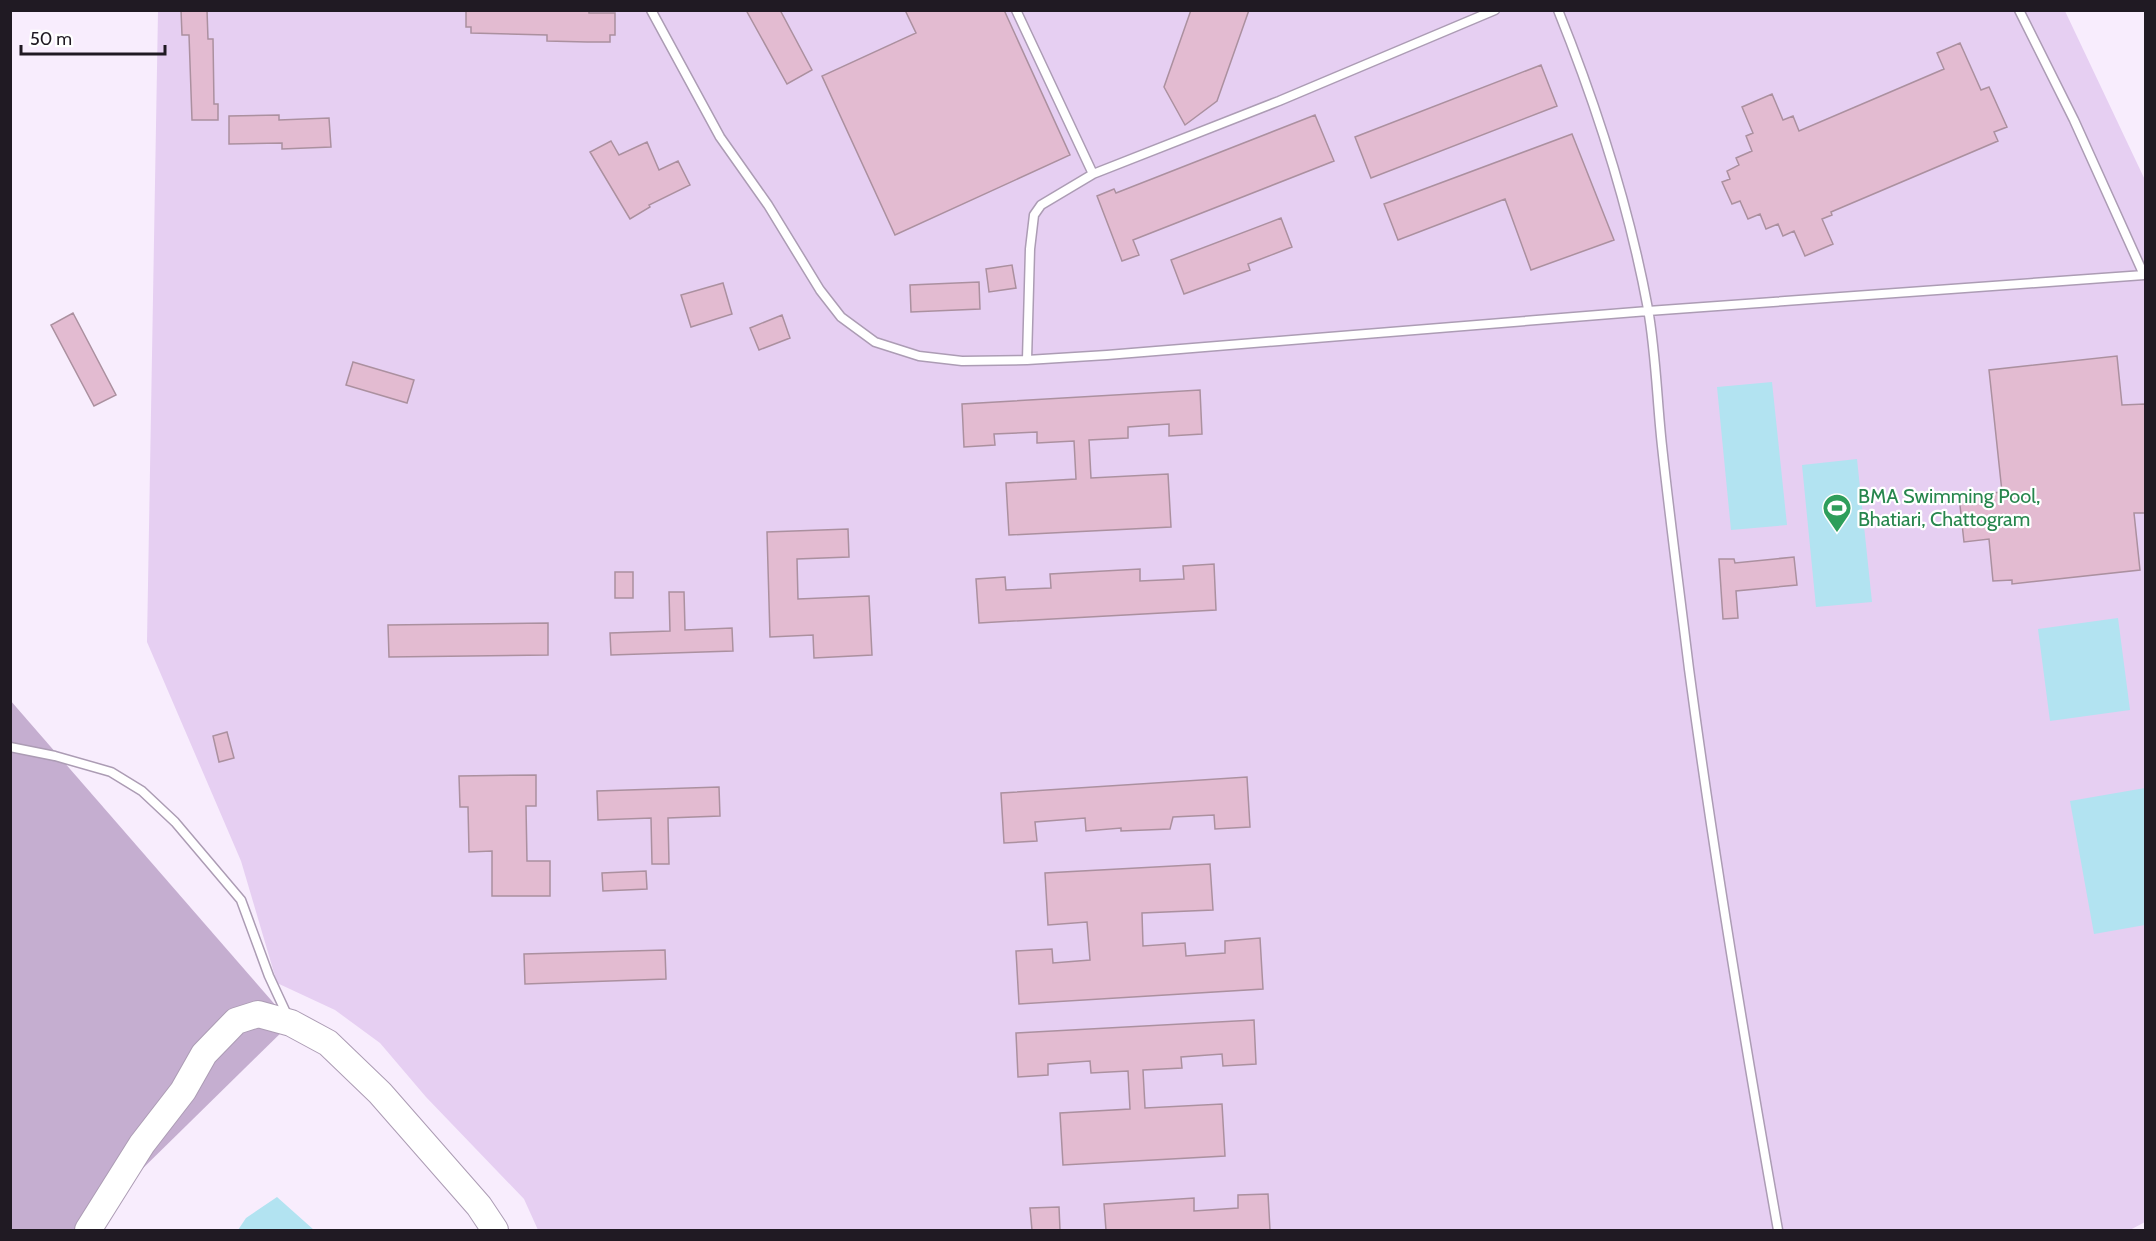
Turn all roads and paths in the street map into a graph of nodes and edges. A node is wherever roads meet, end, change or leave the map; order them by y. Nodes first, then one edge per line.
1 (651, 10) edge
2 (1016, 10) edge
3 (1494, 10) edge
4 (1558, 10) edge
5 (2019, 10) edge
6 (1093, 174) junction
7 (1648, 311) junction
8 (1027, 360) junction
9 (10, 747) edge
10 (291, 1023) junction
11 (88, 1230) edge
12 (495, 1230) edge
13 (1778, 1230) edge

1 - 8 lane
2 - 6 lane
3 - 6 lane
4 - 7 lane
5 - 7 lane
6 - 8 lane
7 - 8 lane
7 - 13 lane
9 - 10 lane
10 - 11 main road
10 - 12 main road

